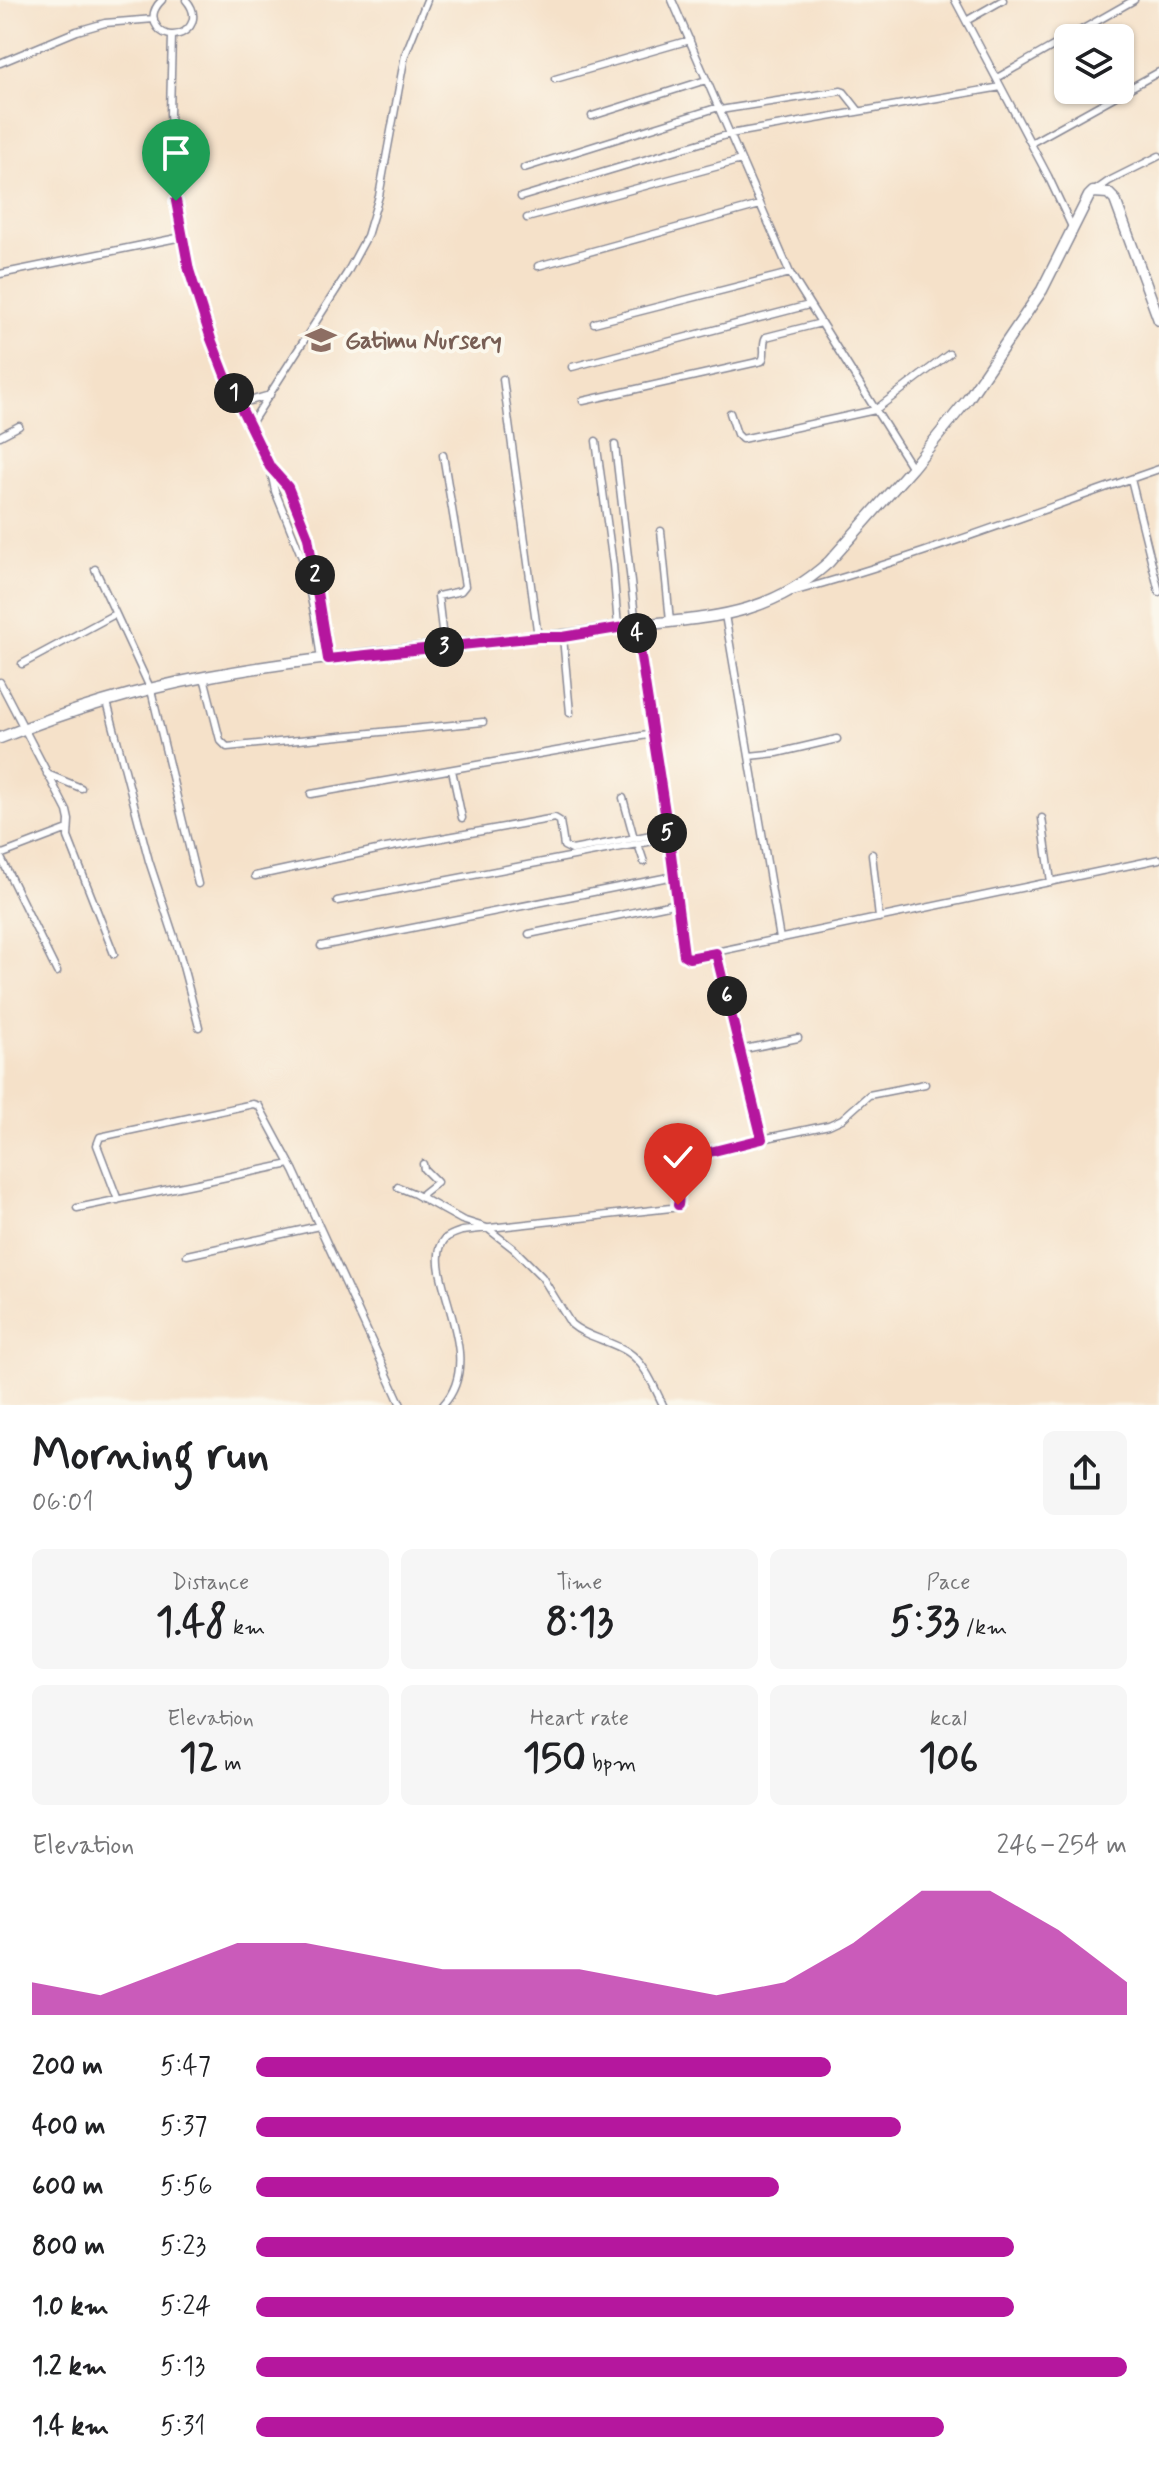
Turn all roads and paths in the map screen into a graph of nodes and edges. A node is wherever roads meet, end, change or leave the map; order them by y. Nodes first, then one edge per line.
1 (162, 0) edge
2 (186, 0) edge
3 (427, 0) edge
4 (672, 0) edge
5 (955, 0) edge
6 (1003, 0) edge
7 (1134, 0) edge
8 (154, 19) junction
9 (966, 21) junction
10 (172, 35) junction
11 (690, 40) junction
12 (0, 63) edge
13 (1159, 72) edge
14 (997, 78) junction
15 (555, 79) dead end
16 (706, 80) junction
17 (1001, 87) junction
18 (719, 109) junction
19 (859, 111) junction
20 (592, 116) dead end
21 (730, 134) junction
22 (1031, 143) junction
23 (1159, 156) edge
24 (741, 160) junction
25 (524, 168) dead end
26 (1093, 192) junction
27 (521, 197) dead end
28 (760, 205) junction
29 (527, 218) dead end
30 (1072, 227) junction
31 (182, 237) junction
32 (538, 266) dead end
33 (790, 273) junction
34 (0, 274) edge
35 (809, 305) junction
36 (1159, 320) edge
37 (594, 323) dead end
38 (821, 323) junction
39 (949, 354) dead end
40 (572, 367) dead end
41 (503, 379) dead end
42 (270, 395) junction
43 (583, 401) dead end
44 (239, 404) junction
45 (875, 410) junction
46 (730, 413) dead end
47 (250, 425) junction
48 (19, 426) dead end
49 (0, 436) edge
50 (596, 441) dead end
51 (615, 445) dead end
52 (443, 455) dead end
53 (270, 467) junction
54 (912, 468) junction
55 (1159, 469) edge
56 (1131, 479) junction
57 (661, 531) dead end
58 (95, 569) dead end
59 (1159, 592) edge
60 (785, 594) junction
61 (115, 614) junction
62 (725, 615) junction
63 (670, 621) junction
64 (636, 625) junction
65 (618, 627) junction
66 (538, 637) junction
67 (563, 637) junction
68 (444, 647) junction
69 (325, 660) junction
70 (22, 664) dead end
71 (204, 677) junction
72 (0, 682) edge
73 (151, 690) junction
74 (107, 702) junction
75 (570, 713) dead end
76 (483, 722) dead end
77 (24, 728) junction
78 (653, 734) junction
79 (0, 738) edge
80 (837, 739) dead end
81 (749, 756) junction
82 (452, 770) junction
83 (47, 774) junction
84 (81, 788) dead end
85 (311, 794) dead end
86 (623, 798) dead end
87 (462, 818) dead end
88 (1042, 818) dead end
89 (68, 829) junction
90 (668, 835) junction
91 (636, 841) junction
92 (872, 854) dead end
93 (0, 856) edge
94 (1159, 859) edge
95 (644, 862) dead end
96 (255, 876) dead end
97 (674, 876) junction
98 (1051, 882) junction
99 (198, 884) dead end
100 (337, 901) dead end
101 (678, 903) junction
102 (879, 918) junction
103 (529, 934) dead end
104 (780, 939) junction
105 (321, 946) dead end
106 (716, 953) junction
107 (114, 954) dead end
108 (57, 972) dead end
109 (199, 1027) dead end
110 (798, 1038) dead end
111 (740, 1050) junction
112 (925, 1084) dead end
113 (762, 1139) junction
114 (290, 1164) junction
115 (423, 1164) dead end
116 (398, 1187) dead end
117 (421, 1198) junction
118 (118, 1200) junction
119 (77, 1208) dead end
120 (319, 1226) junction
121 (487, 1228) junction
122 (187, 1255) dead end
123 (401, 1405) edge
124 (443, 1405) edge
125 (663, 1405) edge

1 - 8 street
2 - 10 street
3 - 42 street
4 - 11 street
5 - 9 street
6 - 9 street
7 - 14 street
8 - 10 street
8 - 12 street
9 - 14 street
10 - 31 street
11 - 15 street
11 - 16 street
13 - 22 street
14 - 17 street
16 - 18 street
16 - 20 street
17 - 19 street
17 - 22 street
18 - 19 street
18 - 21 street
18 - 25 street
19 - 21 street
21 - 24 street
21 - 27 street
22 - 30 street
23 - 26 street
24 - 28 street
24 - 29 street
26 - 30 main road
26 - 36 main road
28 - 32 street
28 - 33 street
30 - 54 main road
31 - 34 street
31 - 44 street
33 - 35 street
33 - 37 street
35 - 38 street
35 - 40 street
38 - 43 street
38 - 45 street
39 - 45 street
41 - 66 street
42 - 44 street
42 - 47 street
44 - 47 street
45 - 46 street
45 - 54 street
47 - 53 street
48 - 49 street
50 - 65 street
51 - 64 street
52 - 68 street
53 - 69 street
53 - 69 street
54 - 60 main road
55 - 56 street
56 - 59 street
56 - 60 street
57 - 63 street
58 - 61 street
60 - 62 main road
61 - 70 street
61 - 73 street
62 - 63 main road
62 - 81 street
63 - 64 main road
64 - 65 main road
64 - 78 street
65 - 67 main road
66 - 67 main road
66 - 68 main road
67 - 75 street
68 - 69 main road
69 - 71 main road
71 - 73 main road
71 - 76 street
72 - 77 street
73 - 74 main road
73 - 99 street
74 - 77 main road
74 - 109 street
77 - 79 main road
77 - 83 street
78 - 82 street
78 - 90 street
80 - 81 street
81 - 104 street
82 - 85 street
82 - 87 street
83 - 84 street
83 - 89 street
86 - 91 street
88 - 98 street
89 - 93 street
89 - 107 street
90 - 91 street
90 - 97 street
91 - 95 street
91 - 96 street
91 - 100 street
92 - 102 street
93 - 108 street
94 - 98 street
97 - 101 street
97 - 105 street
98 - 102 street
101 - 103 street
101 - 106 street
102 - 104 street
104 - 106 street
106 - 111 street
110 - 111 street
111 - 113 street
112 - 113 street
113 - 121 street
114 - 118 street
114 - 118 street
114 - 120 street
115 - 117 street
116 - 117 street
117 - 121 street
118 - 119 street
120 - 122 street
120 - 123 street
121 - 124 street
121 - 125 street

